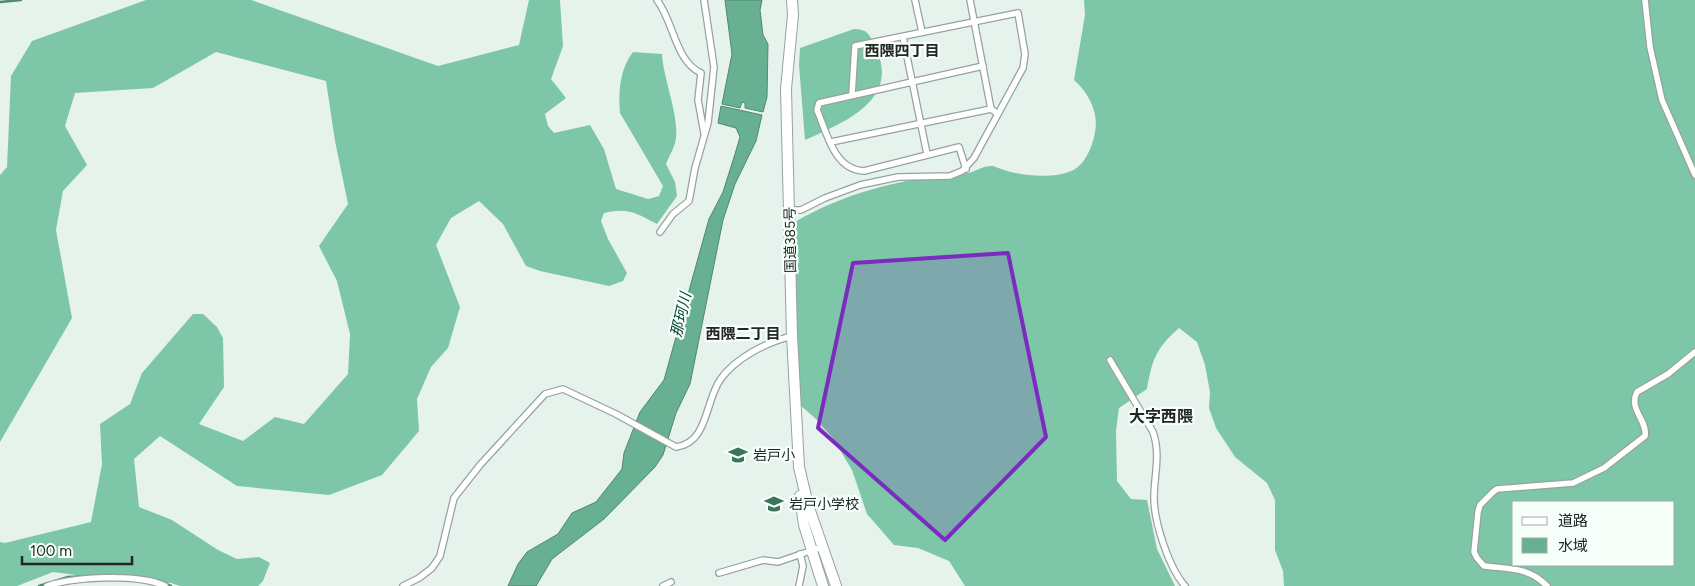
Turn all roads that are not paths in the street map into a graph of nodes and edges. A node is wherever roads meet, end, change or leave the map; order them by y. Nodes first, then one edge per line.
1 (657, 0) edge
2 (704, 0) edge
3 (792, 0) edge
4 (915, 0) edge
5 (970, 0) edge
6 (1645, 0) edge
7 (976, 22) junction
8 (922, 32) junction
9 (902, 37) junction
10 (983, 66) junction
11 (912, 81) junction
12 (852, 94) junction
13 (991, 109) junction
14 (998, 114) junction
15 (921, 123) junction
16 (704, 135) junction
17 (831, 142) junction
18 (927, 154) junction
19 (966, 169) junction
20 (1695, 175) edge
21 (790, 210) junction
22 (660, 232) dead end
23 (792, 336) junction
24 (1695, 352) edge
25 (1110, 360) dead end
26 (801, 480) junction
27 (822, 547) junction
28 (812, 551) junction
29 (800, 554) junction
30 (719, 573) dead end
31 (671, 582) dead end
32 (47, 586) edge
33 (165, 586) edge
34 (403, 586) edge
35 (663, 586) edge
36 (799, 586) edge
37 (823, 586) edge
38 (836, 586) edge
39 (1185, 586) edge
40 (1547, 586) edge

1 - 16 street
2 - 16 street
3 - 21 highway, 国道385号
4 - 8 street
5 - 7 street
6 - 20 street
7 - 8 street
7 - 10 street
7 - 14 street
8 - 9 street
9 - 11 street
9 - 12 street
10 - 11 street
10 - 13 street
11 - 12 street
11 - 15 street
12 - 17 street
13 - 14 street
13 - 15 street
14 - 19 street
15 - 17 street
15 - 18 street
16 - 22 street
17 - 18 street
18 - 19 street
19 - 21 street
21 - 23 highway, 国道385号
23 - 26 highway, 国道385号
23 - 34 street
24 - 40 street
25 - 39 street
26 - 27 highway, 国道385号
26 - 28 highway, 国道385号
27 - 28 street
27 - 38 highway, 国道385号
28 - 29 street
28 - 37 highway, 国道385号
29 - 30 street
29 - 36 street
31 - 35 street
32 - 33 street

